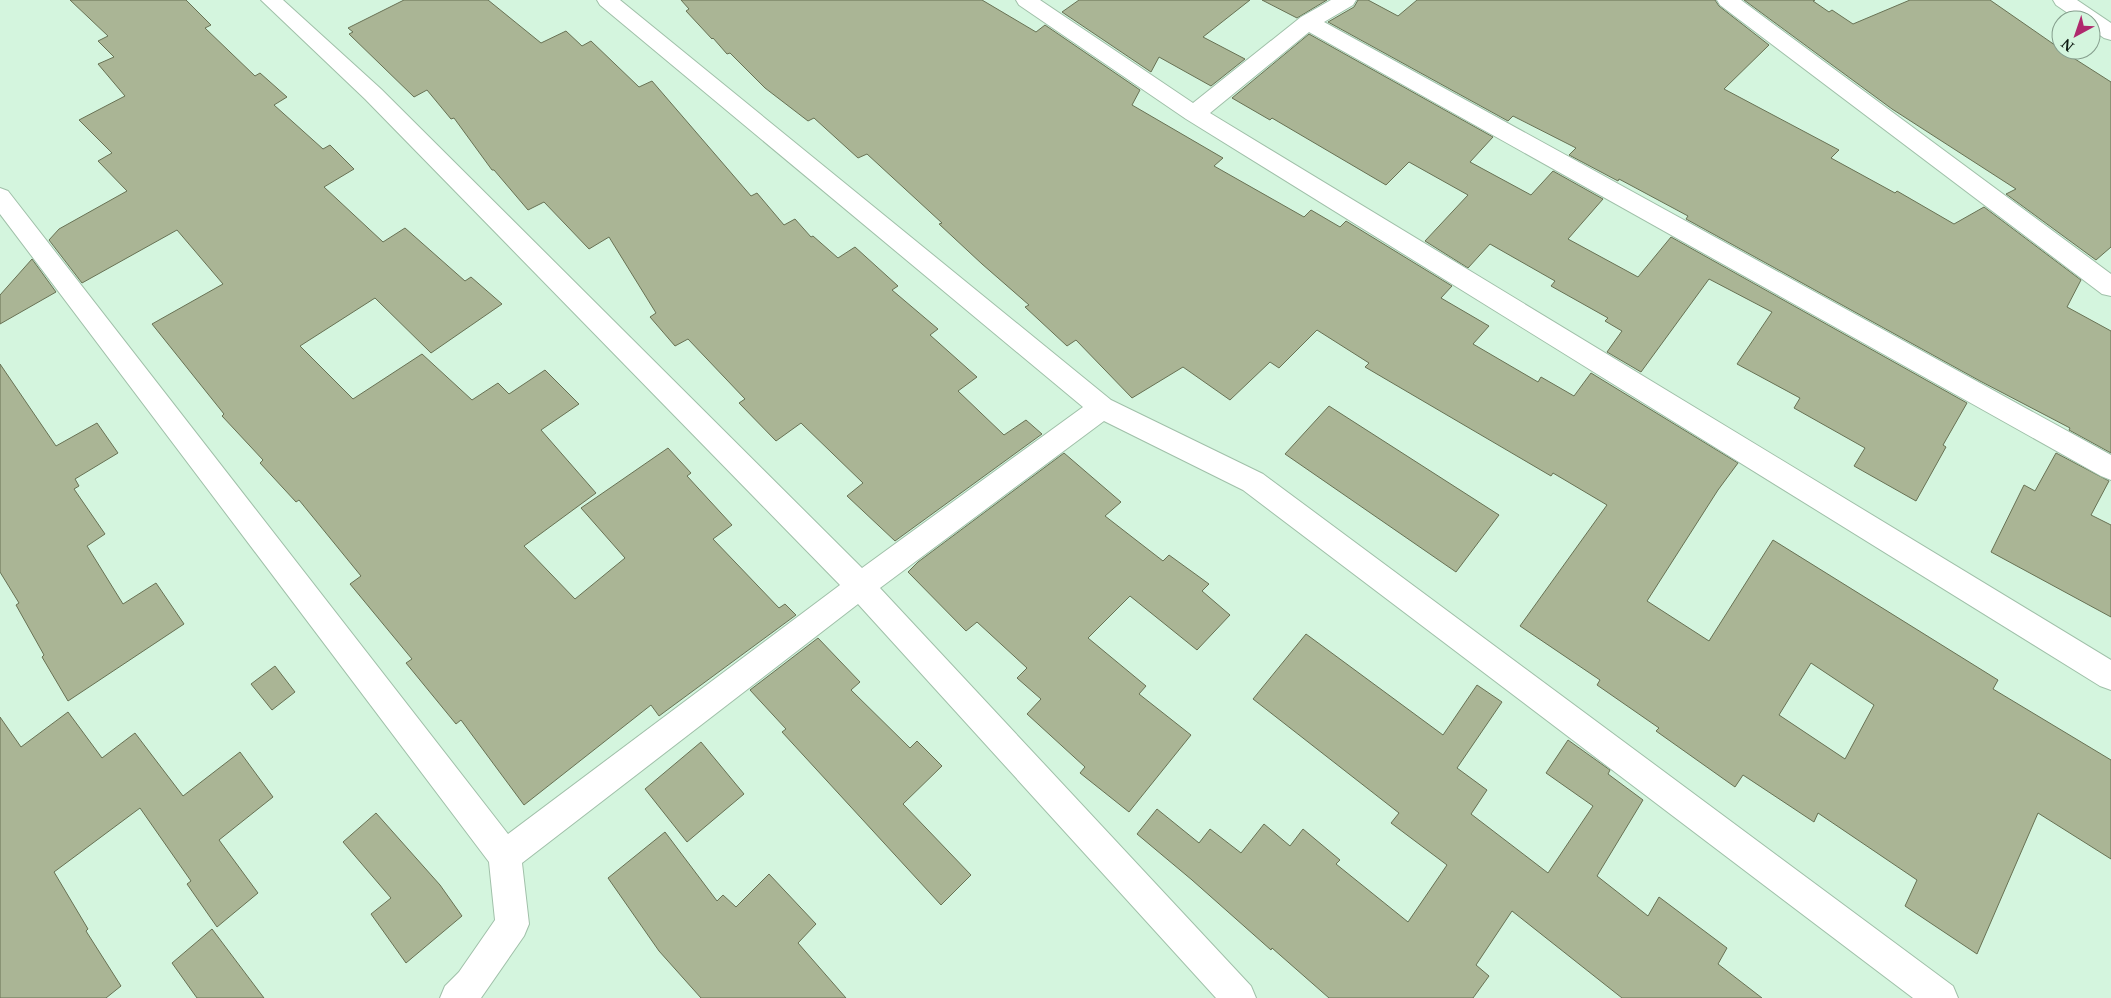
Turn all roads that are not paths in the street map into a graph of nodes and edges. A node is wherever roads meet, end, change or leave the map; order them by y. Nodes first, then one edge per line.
1 (271, 0) edge
2 (607, 0) edge
3 (1026, 0) edge
4 (1346, 0) edge
5 (1727, 0) edge
6 (2063, 0) edge
7 (1308, 22) junction
8 (2111, 33) edge
9 (1194, 114) junction
10 (0, 197) edge
11 (2111, 287) edge
12 (1102, 408) junction
13 (2111, 468) edge
14 (860, 586) junction
15 (2111, 676) edge
16 (505, 856) junction
17 (457, 998) edge
18 (1239, 998) edge
19 (1941, 998) edge

1 - 14 street
2 - 12 street
3 - 9 street
4 - 7 street
5 - 11 street
6 - 8 street
7 - 9 street
7 - 13 street
9 - 15 street
10 - 16 street
12 - 14 street
12 - 19 street
14 - 16 street
14 - 18 street
16 - 17 street

